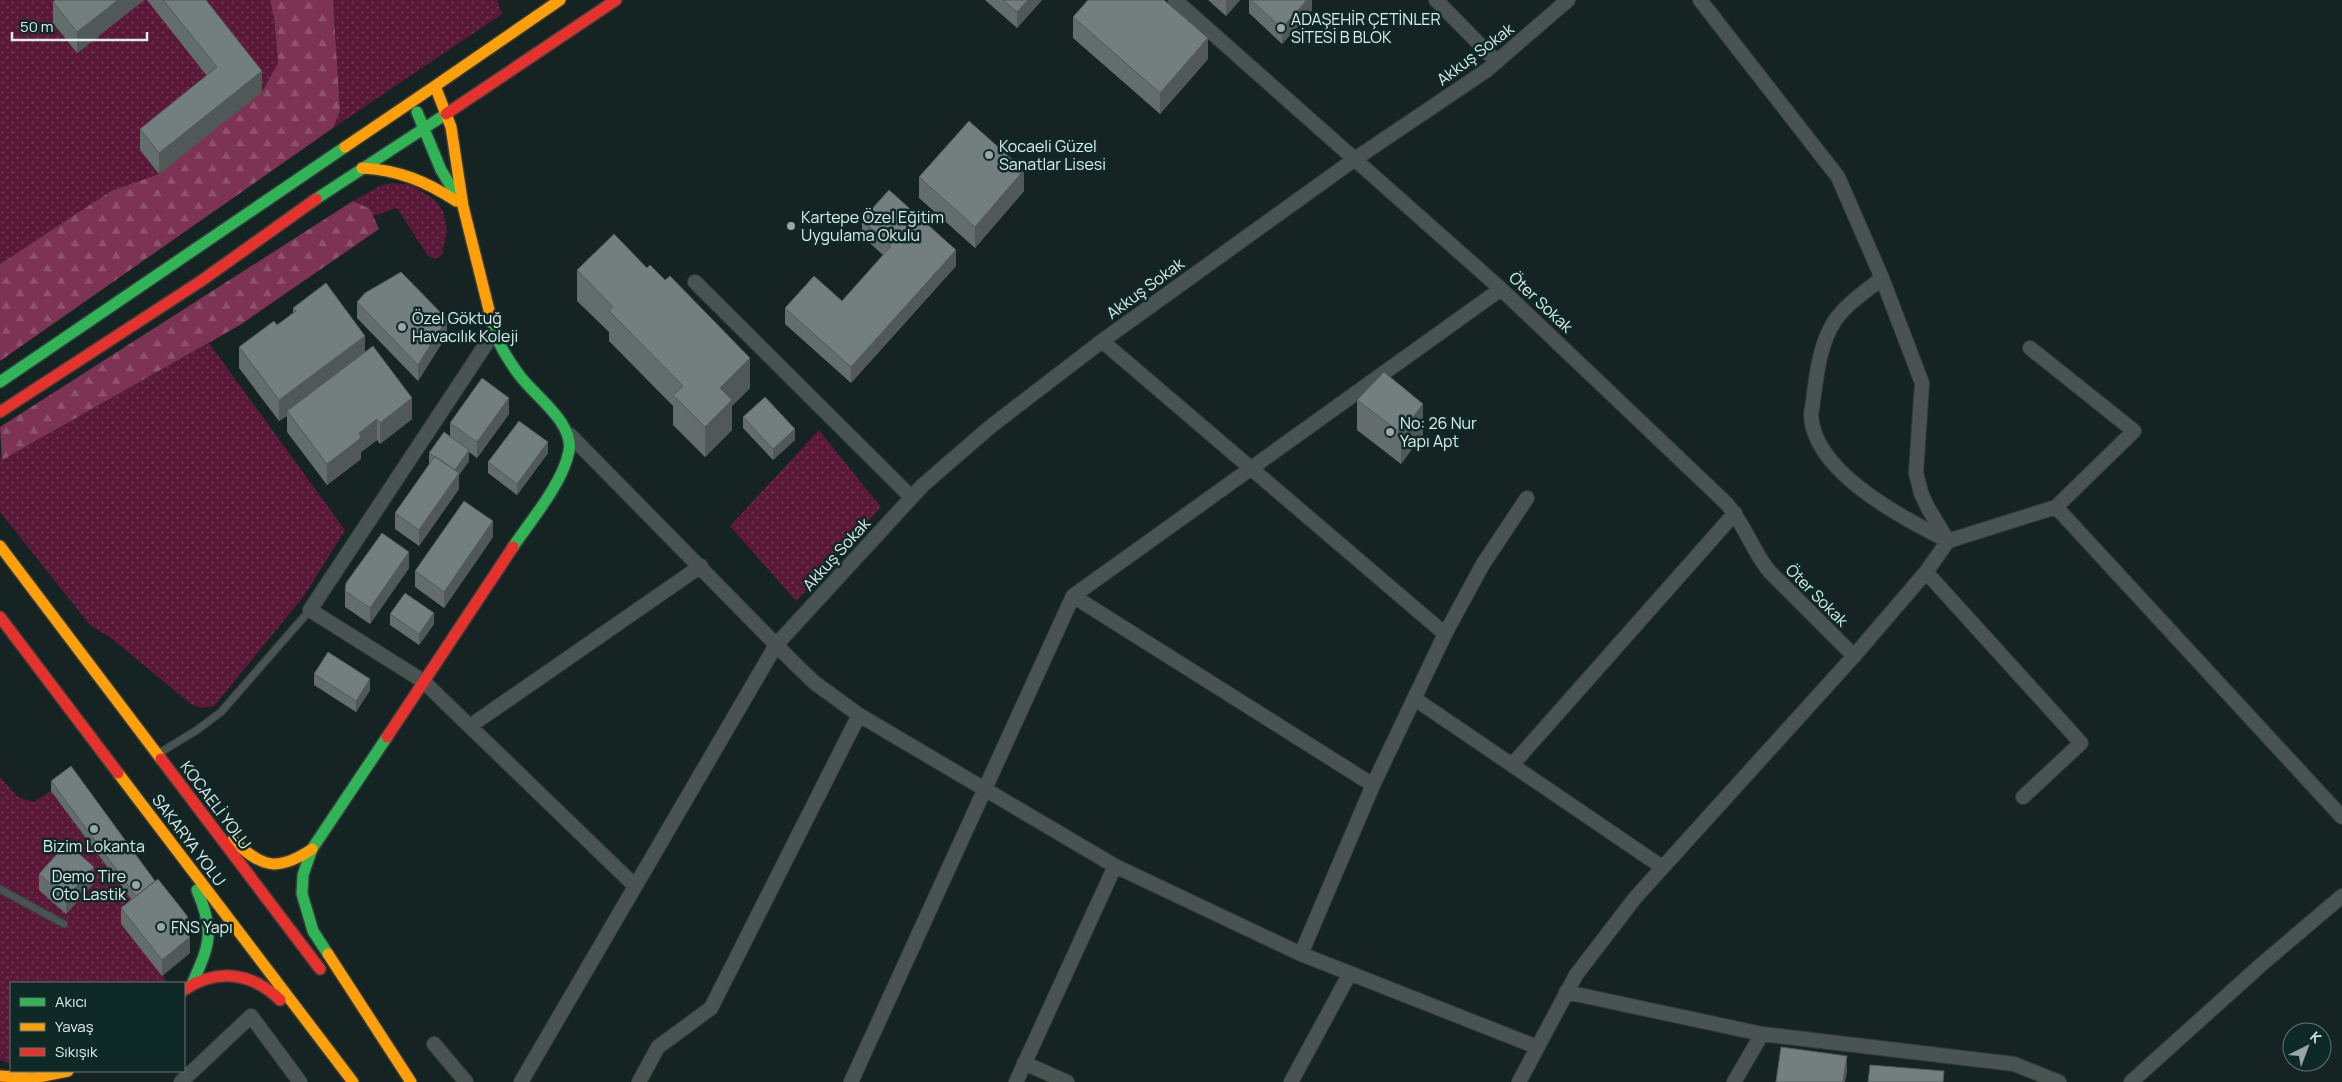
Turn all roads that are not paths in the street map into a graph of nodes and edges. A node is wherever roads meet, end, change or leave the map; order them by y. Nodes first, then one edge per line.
1 (560, 0) edge
2 (616, 0) edge
3 (1175, 0) edge
4 (1436, 0) edge
5 (1568, 0) edge
6 (1700, 0) edge
7 (1497, 62) junction
8 (435, 86) junction
9 (412, 100) junction
10 (446, 114) junction
11 (423, 127) junction
12 (1354, 159) junction
13 (362, 168) junction
14 (463, 206) junction
15 (1882, 278) junction
16 (695, 282) dead end
17 (1501, 289) junction
18 (494, 332) junction
19 (1102, 341) junction
20 (2030, 348) dead end
21 (0, 382) edge
22 (0, 412) edge
23 (569, 435) junction
24 (1250, 468) junction
25 (911, 497) junction
26 (1527, 498) dead end
27 (2056, 507) junction
28 (1735, 512) junction
29 (1948, 541) junction
30 (0, 546) edge
31 (701, 566) junction
32 (1926, 572) junction
33 (1073, 596) junction
34 (310, 610) junction
35 (0, 617) edge
36 (1445, 634) junction
37 (776, 645) junction
38 (1854, 656) junction
39 (423, 680) junction
40 (1415, 699) junction
41 (859, 715) junction
42 (470, 726) junction
43 (158, 754) junction
44 (1512, 765) junction
45 (1374, 785) junction
46 (183, 788) junction
47 (984, 789) junction
48 (2023, 798) dead end
49 (2342, 817) edge
50 (312, 848) junction
51 (181, 857) junction
52 (1115, 866) junction
53 (1662, 867) junction
54 (634, 885) junction
55 (0, 889) edge
56 (2342, 896) edge
57 (64, 924) dead end
58 (1301, 954) junction
59 (1349, 975) junction
60 (330, 982) dead end
61 (188, 987) edge
62 (1566, 992) junction
63 (347, 1005) dead end
64 (1762, 1034) junction
65 (322, 1042) junction
66 (434, 1044) dead end
67 (1537, 1047) junction
68 (1024, 1063) junction
69 (65, 1072) edge
70 (0, 1076) edge
71 (181, 1082) edge
72 (300, 1082) edge
73 (353, 1082) edge
74 (406, 1082) edge
75 (411, 1082) edge
76 (466, 1082) edge
77 (521, 1082) edge
78 (639, 1082) edge
79 (851, 1082) edge
80 (1016, 1082) edge
81 (1067, 1082) edge
82 (1291, 1082) edge
83 (1519, 1082) edge
84 (1734, 1082) edge
85 (2059, 1082) edge
86 (2131, 1082) edge

1 - 8 main road
2 - 10 main road
3 - 12 street, Öter Sokak
4 - 7 street
5 - 7 street, Akkuş Sokak
6 - 15 street
7 - 12 street, Akkuş Sokak
8 - 9 main road
8 - 10 main road
9 - 11 main road
9 - 21 main road
10 - 11 main road
10 - 14 main road
11 - 13 main road
11 - 14 main road
12 - 17 street, Öter Sokak
12 - 19 street, Akkuş Sokak
13 - 14 main road
13 - 22 main road
14 - 18 main road
15 - 29 street
15 - 29 street
16 - 25 street
17 - 24 street
17 - 28 street, Öter Sokak
18 - 23 main road
18 - 34 street
19 - 24 street
19 - 25 street, Akkuş Sokak
20 - 27 street
23 - 31 street
23 - 39 main road
24 - 33 street
24 - 36 street
25 - 37 street, Akkuş Sokak
26 - 36 street
27 - 29 street
27 - 49 street
28 - 38 street, Öter Sokak
28 - 44 street
29 - 32 street
30 - 43 main road, KOCAELİ YOLU
31 - 37 street
31 - 42 street
32 - 38 street
32 - 48 street
33 - 45 street
33 - 47 street
34 - 39 street
34 - 43 lane
35 - 51 main road, SAKARYA YOLU
36 - 40 street
37 - 41 street
37 - 54 street, Akkuş Sokak
38 - 53 street
39 - 42 street
39 - 50 main road
40 - 44 street
40 - 45 street
41 - 47 street
41 - 78 street
42 - 54 street
43 - 46 main road, KOCAELİ YOLU
44 - 53 street
45 - 58 street
46 - 50 main road
46 - 60 main road, KOCAELİ YOLU
47 - 52 street
47 - 79 street
50 - 75 main road
51 - 61 main road
51 - 65 main road, SAKARYA YOLU
52 - 58 street
52 - 68 street
53 - 62 street
54 - 77 street, Akkuş Sokak
55 - 57 lane
56 - 86 street
58 - 59 street
59 - 67 street
59 - 82 street
61 - 65 main road
62 - 64 street
62 - 67 street
63 - 74 main road
64 - 84 street
64 - 85 street
65 - 73 main road, SAKARYA YOLU
66 - 76 street
67 - 83 street
68 - 80 street
68 - 81 street
69 - 70 main road
71 - 72 street

